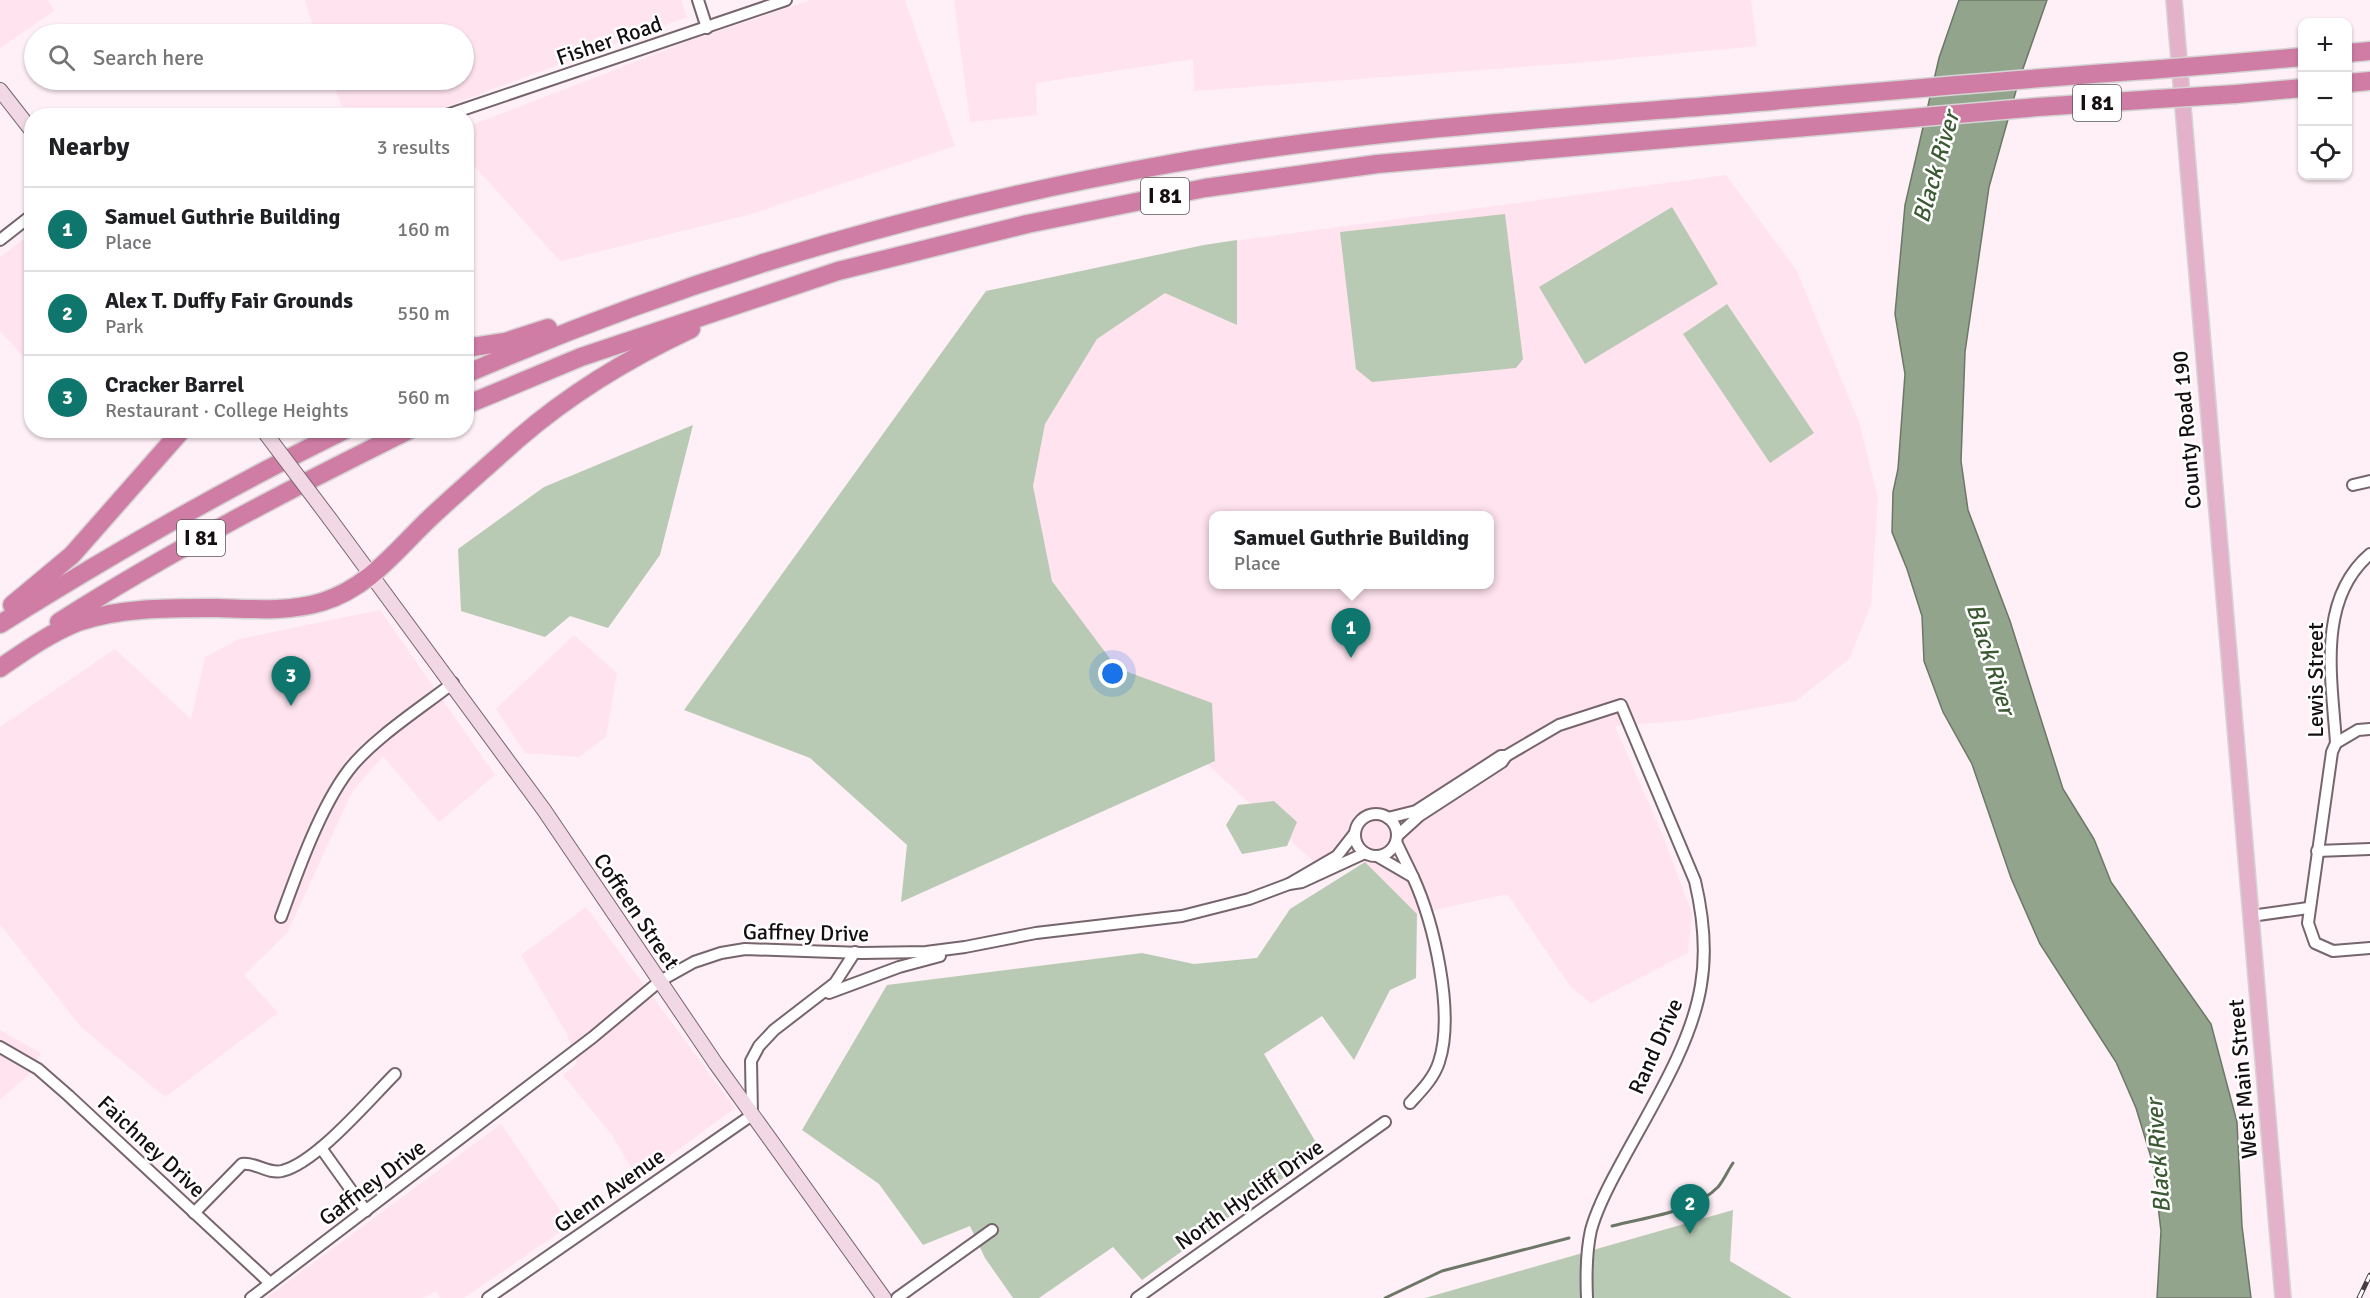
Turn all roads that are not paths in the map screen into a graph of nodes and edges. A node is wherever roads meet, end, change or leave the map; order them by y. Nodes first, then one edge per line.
1 (698, 0) edge
2 (786, 0) edge
3 (2174, 0) edge
4 (707, 28) junction
5 (2370, 51) edge
6 (2352, 53) edge
7 (2298, 57) edge
8 (2370, 81) edge
9 (2352, 83) edge
10 (2298, 88) edge
11 (0, 90) edge
12 (468, 108) edge
13 (24, 121) edge
14 (24, 221) edge
15 (0, 240) edge
16 (690, 287) junction
17 (769, 292) junction
18 (474, 347) edge
19 (474, 371) edge
20 (474, 402) edge
21 (175, 438) edge
22 (269, 438) edge
23 (329, 438) edge
24 (394, 438) edge
25 (2370, 481) edge
26 (2353, 485) dead end
27 (2370, 554) edge
28 (374, 576) junction
29 (0, 615) edge
30 (0, 624) edge
31 (0, 660) edge
32 (0, 668) edge
33 (453, 683) junction
34 (2370, 729) edge
35 (2336, 743) junction
36 (1506, 756) junction
37 (1388, 818) junction
38 (1355, 833) junction
39 (1396, 839) junction
40 (2370, 849) edge
41 (2317, 851) junction
42 (1365, 853) junction
43 (2245, 855) joint
44 (1377, 856) junction
45 (1413, 877) junction
46 (1289, 884) junction
47 (2308, 908) junction
48 (2251, 916) junction
49 (281, 917) dead end
50 (965, 947) junction
51 (2370, 948) edge
52 (855, 952) junction
53 (660, 981) junction
54 (815, 999) junction
55 (0, 1047) edge
56 (395, 1074) dead end
57 (1410, 1103) dead end
58 (752, 1115) junction
59 (1385, 1122) dead end
60 (321, 1148) junction
61 (366, 1211) junction
62 (194, 1213) junction
63 (992, 1230) dead end
64 (270, 1283) junction
65 (251, 1298) edge
66 (488, 1298) edge
67 (884, 1298) edge
68 (897, 1298) edge
69 (1137, 1298) edge
70 (1587, 1298) edge
71 (2283, 1298) edge

1 - 4 street
2 - 4 street, Fisher Road
3 - 43 main road, County Road 190
4 - 12 street, Fisher Road
5 - 6 highway
7 - 16 highway, I 81, bridge
8 - 9 highway
10 - 17 highway, I 81, bridge
11 - 13 main road
14 - 15 street
16 - 18 highway
16 - 19 highway, I 81
17 - 20 highway, I 81
17 - 28 highway
21 - 29 highway
22 - 28 main road, Coffeen Street, bridge
23 - 30 highway, I 81
24 - 31 highway, I 81
25 - 26 street
27 - 35 street, Lewis Street
28 - 32 highway
28 - 33 main road, Coffeen Street
33 - 49 street
33 - 53 main road, Coffeen Street
34 - 35 street
35 - 41 street, Lewis Street
36 - 37 street
36 - 39 street
36 - 70 street, Rand Drive
37 - 38 street
37 - 39 street
38 - 42 street
38 - 46 street, Gaffney Drive
39 - 44 street
39 - 45 street
40 - 41 street
41 - 47 street, Lewis Street
42 - 44 street
42 - 46 street, Gaffney Drive
43 - 48 main road, West Main Street
44 - 45 street
45 - 57 street
46 - 50 street, Gaffney Drive
47 - 48 street
47 - 51 street, Lewis Street
48 - 71 main road, West Main Street
50 - 52 street, Gaffney Drive
50 - 54 street
52 - 53 street, Gaffney Drive
52 - 54 street
53 - 58 main road, Coffeen Street
53 - 61 street, Gaffney Drive
54 - 58 street
55 - 62 street, Faichney Drive
56 - 60 street
58 - 66 street, Glenn Avenue
58 - 67 main road, Coffeen Street
59 - 69 street, North Hycliff Drive
60 - 61 street
60 - 62 street
61 - 64 street, Gaffney Drive
62 - 64 street, Faichney Drive
63 - 68 street
64 - 65 street, Gaffney Drive

